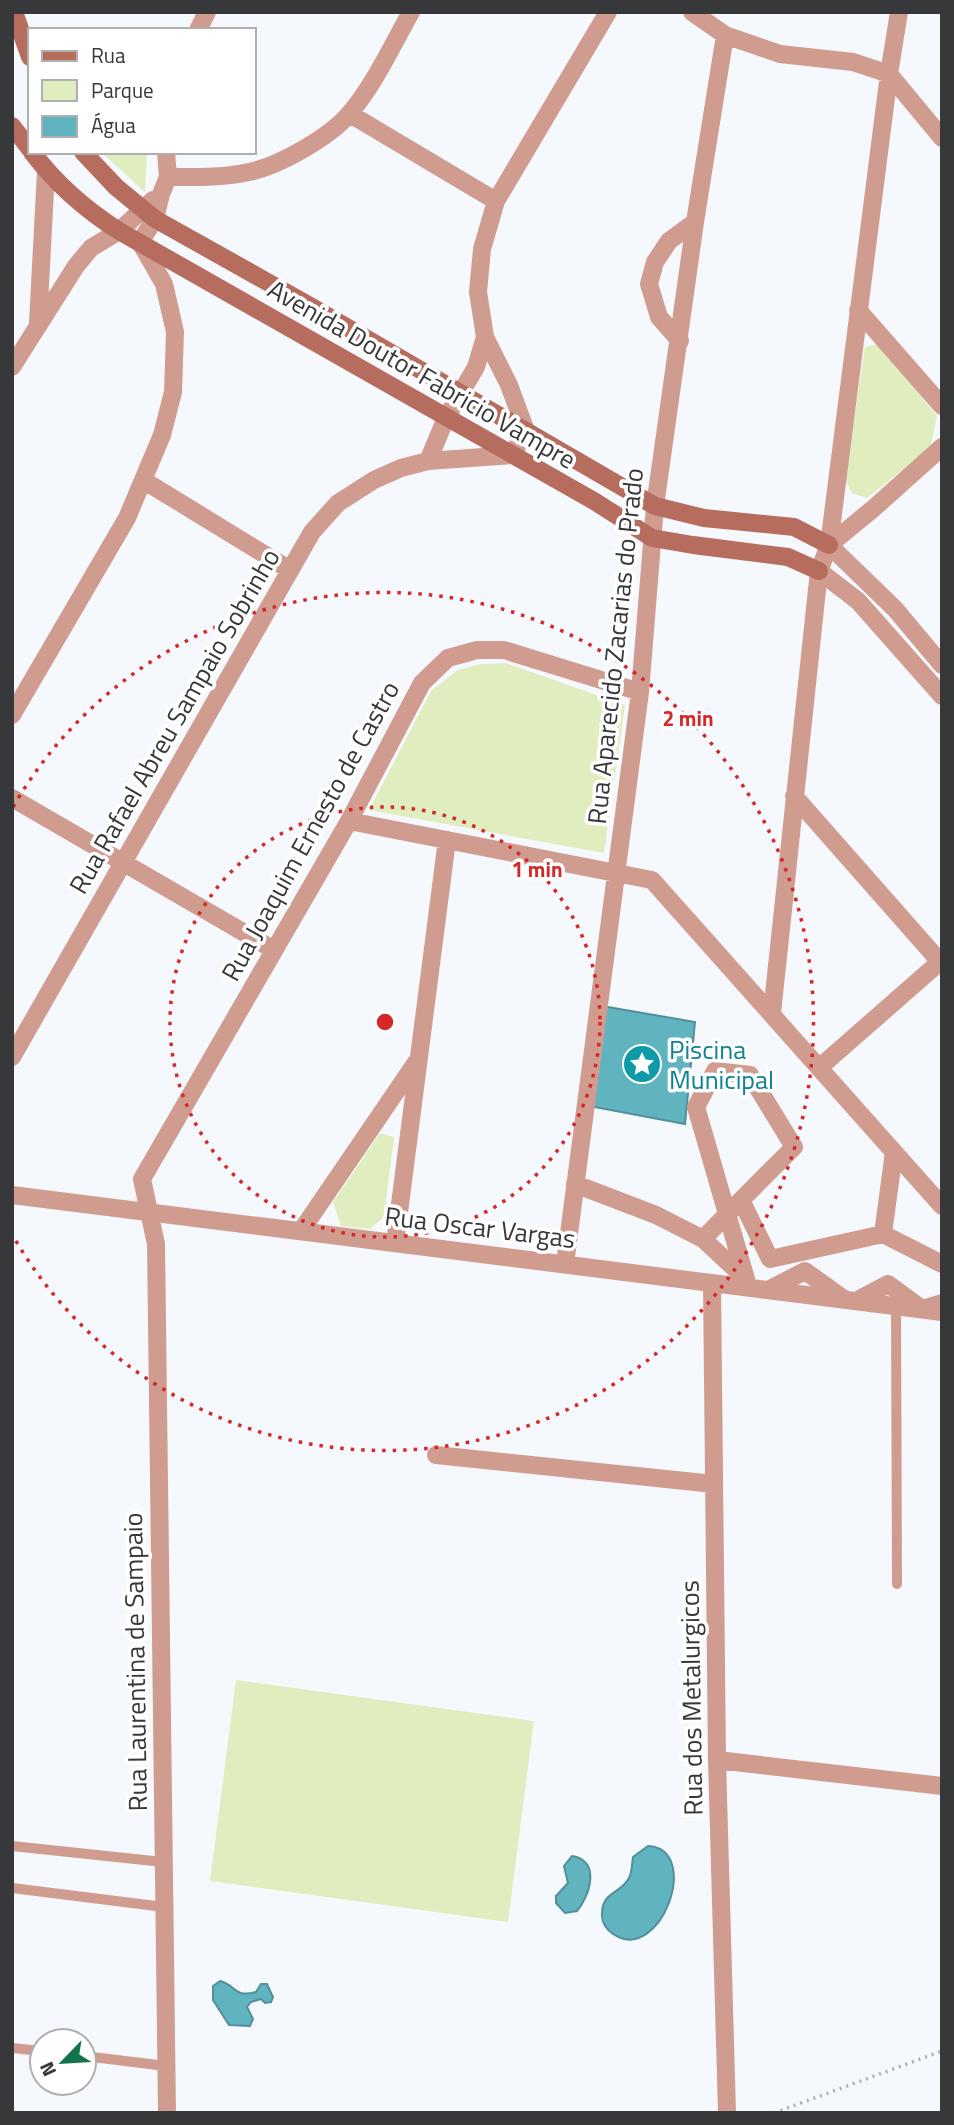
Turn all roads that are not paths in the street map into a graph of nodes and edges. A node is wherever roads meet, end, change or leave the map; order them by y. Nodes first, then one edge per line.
1 (14, 12) edge
2 (207, 12) edge
3 (411, 12) edge
4 (608, 12) edge
5 (692, 12) edge
6 (899, 12) edge
7 (199, 28) edge
8 (725, 35) junction
9 (28, 51) edge
10 (889, 74) junction
11 (350, 114) junction
12 (12, 126) edge
13 (942, 138) edge
14 (28, 147) edge
15 (33, 154) edge
16 (85, 154) edge
17 (166, 154) edge
18 (46, 171) junction
19 (168, 177) junction
20 (496, 201) junction
21 (148, 214) junction
22 (695, 222) junction
23 (119, 231) junction
24 (140, 242) junction
25 (858, 310) junction
26 (37, 327) junction
27 (485, 337) junction
28 (680, 341) junction
29 (12, 366) edge
30 (461, 393) junction
31 (942, 406) edge
32 (446, 418) junction
33 (526, 431) junction
34 (942, 447) edge
35 (512, 455) junction
36 (428, 461) junction
37 (143, 480) junction
38 (655, 506) junction
39 (652, 538) junction
40 (829, 545) junction
41 (290, 570) junction
42 (819, 571) junction
43 (942, 664) edge
44 (640, 692) junction
45 (942, 696) edge
46 (12, 715) edge
47 (794, 796) junction
48 (12, 798) edge
49 (349, 821) junction
50 (447, 840) junction
51 (123, 862) junction
52 (616, 873) junction
53 (274, 950) junction
54 (941, 962) edge
55 (772, 1013) junction
56 (12, 1057) edge
57 (419, 1058) junction
58 (820, 1067) junction
59 (894, 1152) junction
60 (575, 1184) junction
61 (12, 1195) edge
62 (741, 1200) junction
63 (942, 1206) edge
64 (150, 1212) junction
65 (727, 1215) junction
66 (301, 1231) junction
67 (883, 1234) junction
68 (703, 1239) junction
69 (396, 1243) junction
70 (565, 1264) junction
71 (942, 1264) edge
72 (712, 1283) junction
73 (757, 1285) junction
74 (850, 1300) junction
75 (942, 1303) edge
76 (896, 1306) junction
77 (922, 1309) junction
78 (942, 1312) edge
79 (436, 1455) dead end
80 (714, 1484) junction
81 (897, 1584) dead end
82 (718, 1760) junction
83 (942, 1786) edge
84 (12, 1846) edge
85 (163, 1862) junction
86 (12, 1888) edge
87 (164, 1907) junction
88 (98, 2058) edge
89 (166, 2066) junction
90 (166, 2113) edge
91 (727, 2113) edge

1 - 9 main road
2 - 7 street
3 - 11 street
4 - 20 street
5 - 8 street
6 - 10 street
8 - 10 street
8 - 22 street, Rua Aparecido Zacarias do Prado
10 - 13 street
10 - 25 street
11 - 19 street
11 - 20 street
12 - 14 main road, Avenida Doutor Fabricio Vampre
15 - 18 main road, Avenida Doutor Fabricio Vampre
16 - 21 main road, Avenida Doutor Fabricio Vampre
17 - 19 street
18 - 23 main road, Avenida Doutor Fabricio Vampre
18 - 26 street
19 - 21 street
20 - 27 street
21 - 23 street
21 - 24 street
21 - 30 main road, Avenida Doutor Fabricio Vampre
22 - 28 street, Rua Aparecido Zacarias do Prado
22 - 28 street
23 - 24 main road, Avenida Doutor Fabricio Vampre
23 - 26 street
24 - 32 main road, Avenida Doutor Fabricio Vampre
24 - 37 street
25 - 31 street
25 - 40 street
26 - 29 street
27 - 30 street
27 - 33 street
28 - 38 street, Rua Aparecido Zacarias do Prado
30 - 32 street
30 - 33 main road, Avenida Doutor Fabricio Vampre
32 - 35 main road, Avenida Doutor Fabricio Vampre
32 - 36 street
33 - 35 street
33 - 38 main road, Avenida Doutor Fabricio Vampre
34 - 40 street
35 - 36 street, Rua Rafael Abreu Sampaio Sobrinho
35 - 39 main road, Avenida Doutor Fabricio Vampre
36 - 41 street, Rua Rafael Abreu Sampaio Sobrinho
37 - 41 street
37 - 46 street
38 - 39 street, Rua Aparecido Zacarias do Prado
38 - 40 main road, Avenida Doutor Fabricio Vampre
39 - 42 main road, Avenida Doutor Fabricio Vampre
39 - 44 street, Rua Aparecido Zacarias do Prado
40 - 42 street
40 - 43 street
41 - 51 street, Rua Rafael Abreu Sampaio Sobrinho
42 - 45 street
42 - 47 street
44 - 49 street, Rua Joaquim Ernesto de Castro
44 - 52 street, Rua Aparecido Zacarias do Prado
47 - 54 street
47 - 55 street
48 - 51 street
49 - 50 street
49 - 53 street, Rua Joaquim Ernesto de Castro
50 - 52 street
50 - 57 street
51 - 53 street
51 - 56 street, Rua Rafael Abreu Sampaio Sobrinho
52 - 55 street
52 - 60 street, Rua Aparecido Zacarias do Prado
53 - 64 street, Rua Joaquim Ernesto de Castro
54 - 58 street
55 - 58 street
57 - 66 street
57 - 69 street
58 - 59 street
59 - 63 street
59 - 67 street
60 - 68 street
60 - 70 street, Rua Aparecido Zacarias do Prado
61 - 64 street, Rua Oscar Vargas
62 - 65 street
62 - 65 street
62 - 67 street
64 - 66 street, Rua Oscar Vargas
64 - 85 street, Rua Laurentina de Sampaio
65 - 68 street
65 - 73 street
66 - 69 street, Rua Oscar Vargas
67 - 71 street
68 - 73 street
69 - 70 street, Rua Oscar Vargas
70 - 72 street, Rua Oscar Vargas
72 - 73 street, Rua Oscar Vargas
72 - 80 street, Rua dos Metalurgicos
73 - 74 street, Rua Oscar Vargas
74 - 76 street, Rua Oscar Vargas
74 - 77 street
75 - 77 street
76 - 77 street, Rua Oscar Vargas
76 - 81 lane
77 - 78 street, Rua Oscar Vargas
79 - 80 street
80 - 82 street, Rua dos Metalurgicos
82 - 83 street
82 - 91 street, Rua dos Metalurgicos
84 - 85 lane
85 - 87 street, Rua Laurentina de Sampaio
86 - 87 lane
87 - 89 street, Rua Laurentina de Sampaio
88 - 89 lane
89 - 90 street, Rua Laurentina de Sampaio

